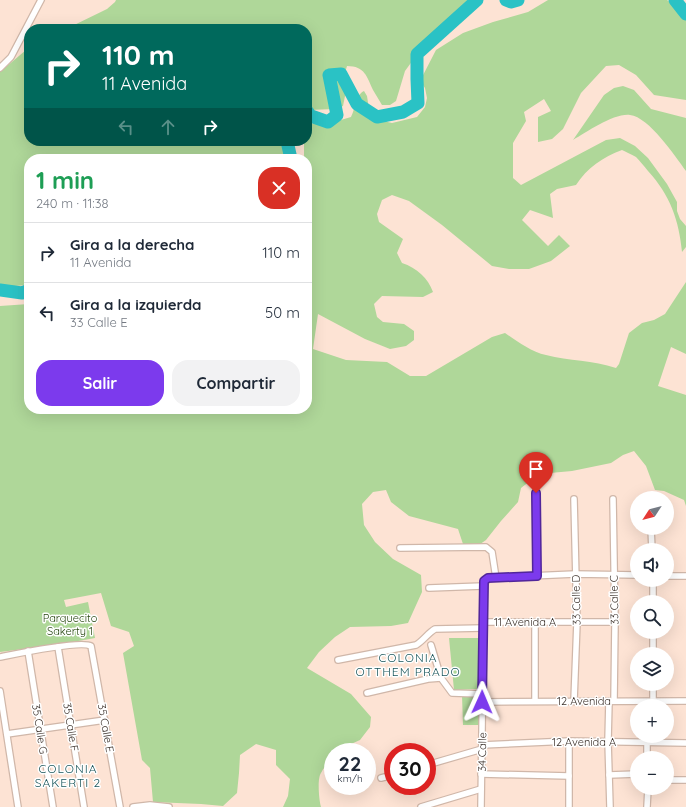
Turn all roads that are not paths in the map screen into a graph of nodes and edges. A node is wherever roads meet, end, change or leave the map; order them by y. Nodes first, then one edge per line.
1 (41, 0) edge
2 (28, 24) edge
3 (24, 32) edge
4 (0, 68) edge
5 (536, 493) dead end
6 (574, 499) dead end
7 (613, 499) dead end
8 (400, 548) dead end
9 (575, 574) junction
10 (614, 574) junction
11 (630, 575) edge
12 (537, 576) junction
13 (674, 576) edge
14 (686, 576) edge
15 (496, 578) junction
16 (483, 586) junction
17 (429, 588) dead end
18 (535, 622) junction
19 (577, 622) junction
20 (614, 622) junction
21 (483, 625) junction
22 (431, 645) dead end
23 (58, 647) junction
24 (28, 651) junction
25 (0, 657) edge
26 (338, 660) dead end
27 (441, 678) junction
28 (0, 691) edge
29 (367, 693) dead end
30 (482, 694) junction
31 (535, 701) junction
32 (574, 701) junction
33 (611, 701) junction
34 (686, 701) edge
35 (482, 702) junction
36 (630, 702) edge
37 (674, 702) edge
38 (105, 720) junction
39 (71, 724) junction
40 (40, 729) junction
41 (7, 734) junction
42 (630, 740) edge
43 (569, 741) junction
44 (608, 741) junction
45 (674, 742) edge
46 (686, 743) edge
47 (482, 747) junction
48 (436, 762) edge
49 (481, 774) junction
50 (630, 774) edge
51 (609, 775) junction
52 (568, 776) junction
53 (384, 777) edge
54 (381, 778) dead end
55 (674, 780) edge
56 (686, 780) edge
57 (481, 789) junction
58 (648, 795) edge
59 (151, 806) edge
60 (18, 807) edge
61 (53, 807) edge
62 (84, 807) edge
63 (120, 807) edge
64 (133, 807) edge
65 (169, 807) edge
66 (421, 807) edge
67 (481, 807) edge
68 (569, 807) edge
69 (610, 807) edge
70 (647, 807) edge

1 - 2 street
3 - 4 street
5 - 12 street
6 - 9 street, 33 Calle D
7 - 10 street, 33 Calle C
8 - 15 street
9 - 10 street
9 - 12 street
9 - 19 street, 33 Calle D
10 - 11 street
10 - 20 street, 33 Calle C
12 - 15 street
13 - 14 street
15 - 16 street, 34 Calle
16 - 17 street
16 - 21 street, 34 Calle
18 - 19 street, 11 Avenida A
18 - 21 street, 11 Avenida A
18 - 31 street
19 - 20 street, 11 Avenida A
19 - 32 street, 33 Calle D
20 - 33 street, 33 Calle C
21 - 26 street, 11 Avenida A
21 - 30 street, 34 Calle
22 - 27 street
23 - 24 street
23 - 38 street, 35 Calle E
23 - 39 street, 35 Calle F
24 - 25 street
24 - 40 street, 35 Calle G
27 - 29 street
27 - 30 street
28 - 41 street
30 - 35 street, 34 Calle
31 - 32 street, 12 Avenida
31 - 35 street, 12 Avenida
32 - 33 street, 12 Avenida
33 - 36 street, 12 Avenida
33 - 44 street, 33 Calle C
34 - 37 street, 12 Avenida
35 - 47 street, 34 Calle
38 - 39 street
38 - 63 street, 35 Calle E
39 - 40 street
39 - 62 street, 35 Calle F
40 - 41 street
40 - 61 street, 35 Calle G
41 - 60 street
42 - 44 street, 12 Avenida A
43 - 44 street, 12 Avenida A
43 - 47 street, 12 Avenida A
43 - 52 street
44 - 51 street, 33 Calle C
45 - 46 street, 12 Avenida A
47 - 48 street, 12 Avenida A
47 - 49 street, 34 Calle
49 - 52 street
49 - 57 street, 34 Calle
50 - 51 street
51 - 69 street, 33 Calle C
52 - 68 street
53 - 54 street
55 - 56 street
57 - 66 street
57 - 67 street, 34 Calle
58 - 70 street
59 - 64 street
59 - 65 street

